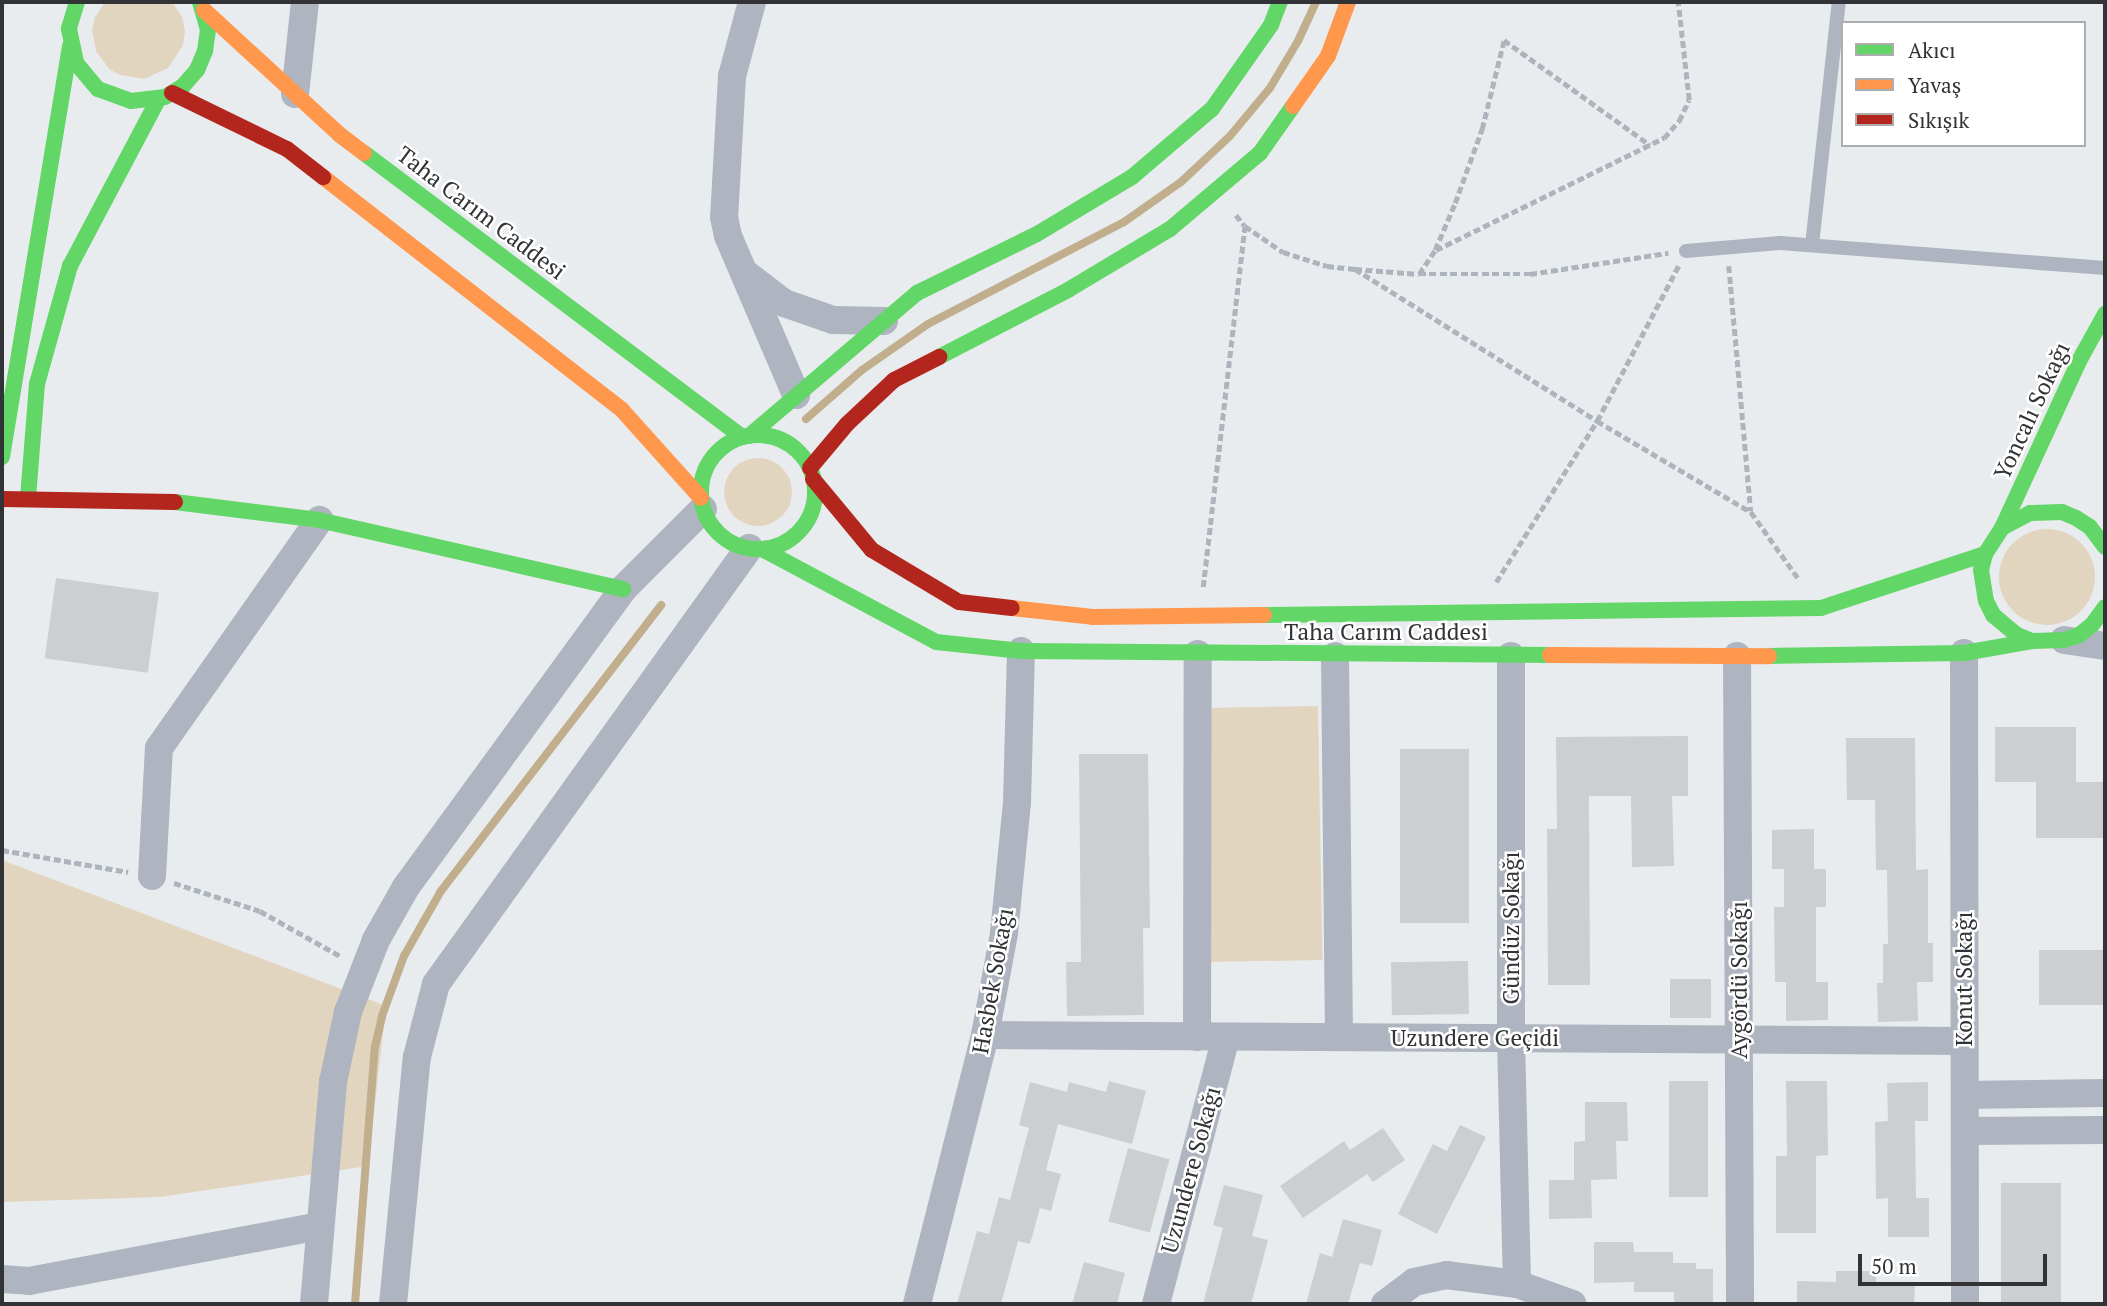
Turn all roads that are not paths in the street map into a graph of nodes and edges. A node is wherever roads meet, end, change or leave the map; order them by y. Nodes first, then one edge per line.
1 (66, 2) edge
2 (77, 2) edge
3 (305, 2) edge
4 (752, 2) edge
5 (1280, 2) edge
6 (1348, 2) edge
7 (1839, 2) edge
8 (202, 6) edge
9 (69, 29) junction
10 (70, 46) junction
11 (295, 94) junction
12 (165, 96) junction
13 (1812, 245) junction
14 (1686, 251) road end
15 (2105, 268) edge
16 (744, 272) junction
17 (2105, 314) edge
18 (884, 321) junction
19 (796, 395) junction
20 (745, 437) junction
21 (2, 457) edge
22 (811, 473) junction
23 (28, 498) junction
24 (2, 499) edge
25 (702, 503) junction
26 (2105, 518) edge
27 (319, 520) junction
28 (2002, 528) junction
29 (2103, 542) edge
30 (756, 548) junction
31 (1984, 554) junction
32 (623, 589) junction
33 (2105, 607) edge
34 (2064, 640) junction
35 (2032, 641) junction
36 (2105, 646) edge
37 (1021, 651) junction
38 (1964, 653) junction
39 (1198, 654) junction
40 (1335, 656) junction
41 (1511, 656) junction
42 (1737, 656) junction
43 (152, 876) road end
44 (985, 1035) junction
45 (1197, 1037) junction
46 (1226, 1037) junction
47 (1339, 1037) junction
48 (1511, 1039) junction
49 (1739, 1040) junction
50 (1965, 1041) junction
51 (2105, 1093) edge
52 (1965, 1094) junction
53 (2105, 1130) edge
54 (1965, 1131) junction
55 (320, 1226) junction
56 (2, 1279) edge
57 (1517, 1284) junction
58 (314, 1304) edge
59 (393, 1304) edge
60 (916, 1304) edge
61 (1156, 1304) edge
62 (1385, 1304) edge
63 (1573, 1304) edge
64 (1741, 1304) edge
65 (1965, 1304) edge

1 - 9 main road
2 - 9 main road
3 - 11 street
4 - 16 street
5 - 18 main road
6 - 22 main road
7 - 13 lane
8 - 11 main road, Taha Carım Caddesi
8 - 12 main road
9 - 10 main road
10 - 12 main road
10 - 21 main road
11 - 20 main road, Taha Carım Caddesi
12 - 23 main road
12 - 25 main road
13 - 14 lane
13 - 15 lane
16 - 18 street
16 - 19 street
17 - 28 main road, Yoncalı Sokağı
18 - 19 main road
19 - 20 main road
20 - 22 main road
20 - 25 main road
22 - 30 main road
22 - 31 main road, Taha Carım Caddesi
23 - 24 main road
23 - 27 main road
25 - 30 main road
25 - 32 street
26 - 29 main road
27 - 32 main road
27 - 43 street
28 - 29 main road
28 - 31 main road, Yoncalı Sokağı
30 - 37 main road, Taha Carım Caddesi
30 - 59 street
31 - 35 main road
32 - 55 street
33 - 34 main road
34 - 35 main road, Taha Carım Caddesi
34 - 36 street
35 - 38 main road, Taha Carım Caddesi
37 - 39 main road, Taha Carım Caddesi
37 - 44 street, Hasbek Sokağı
38 - 42 main road, Taha Carım Caddesi
38 - 50 street, Konut Sokağı
39 - 40 main road, Taha Carım Caddesi
39 - 45 street
40 - 41 main road, Taha Carım Caddesi
40 - 47 street
41 - 42 main road, Taha Carım Caddesi
41 - 48 street, Gündüz Sokağı
42 - 49 street, Aygördü Sokağı
44 - 45 street, Uzundere Geçidi
44 - 60 street, Hasbek Sokağı
45 - 46 street, Uzundere Geçidi
46 - 47 street, Uzundere Geçidi
46 - 61 street, Uzundere Sokağı
47 - 48 street, Uzundere Geçidi
48 - 49 street, Uzundere Geçidi
48 - 57 street, Gündüz Sokağı
49 - 50 street, Uzundere Geçidi
49 - 64 street, Aygördü Sokağı
50 - 52 street, Konut Sokağı
51 - 52 street
52 - 54 street, Konut Sokağı
53 - 54 street
54 - 65 street, Konut Sokağı
55 - 56 street
55 - 58 street
57 - 62 street
57 - 63 street

